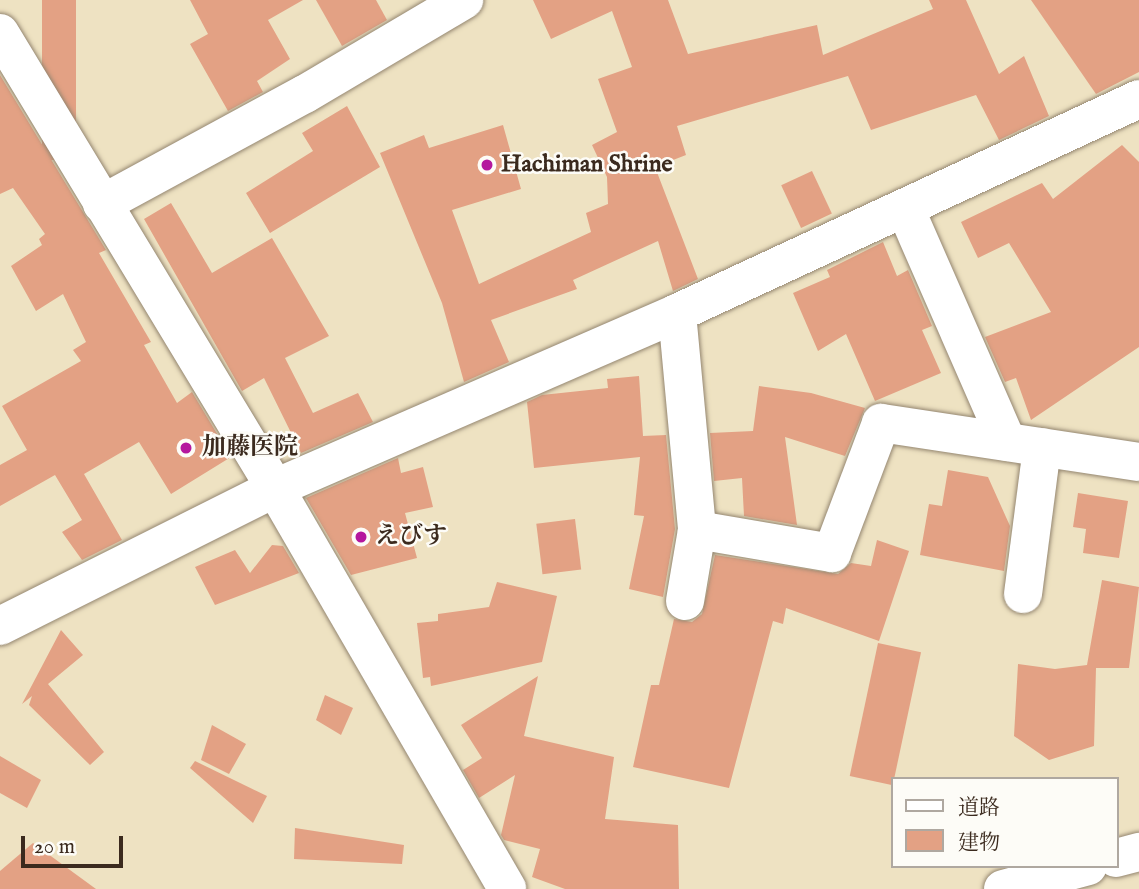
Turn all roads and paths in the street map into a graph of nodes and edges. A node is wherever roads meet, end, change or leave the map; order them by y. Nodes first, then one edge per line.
1 (464, 0) edge
2 (0, 33) edge
3 (1139, 99) edge
4 (102, 204) junction
5 (905, 208) junction
6 (677, 313) junction
7 (1025, 444) junction
8 (1139, 462) edge
9 (275, 488) junction
10 (697, 530) junction
11 (1023, 594) dead end
12 (685, 601) dead end
13 (0, 626) edge
14 (1139, 852) edge
15 (1118, 858) edge
16 (1080, 868) edge
17 (508, 889) edge
18 (1003, 889) edge

1 - 4 street
2 - 4 street
3 - 5 street
4 - 9 street
5 - 6 street
5 - 7 street
6 - 9 street
6 - 10 street
7 - 8 street
7 - 10 street
7 - 11 street
9 - 13 street
9 - 17 street
10 - 12 street
14 - 15 street
16 - 18 street

